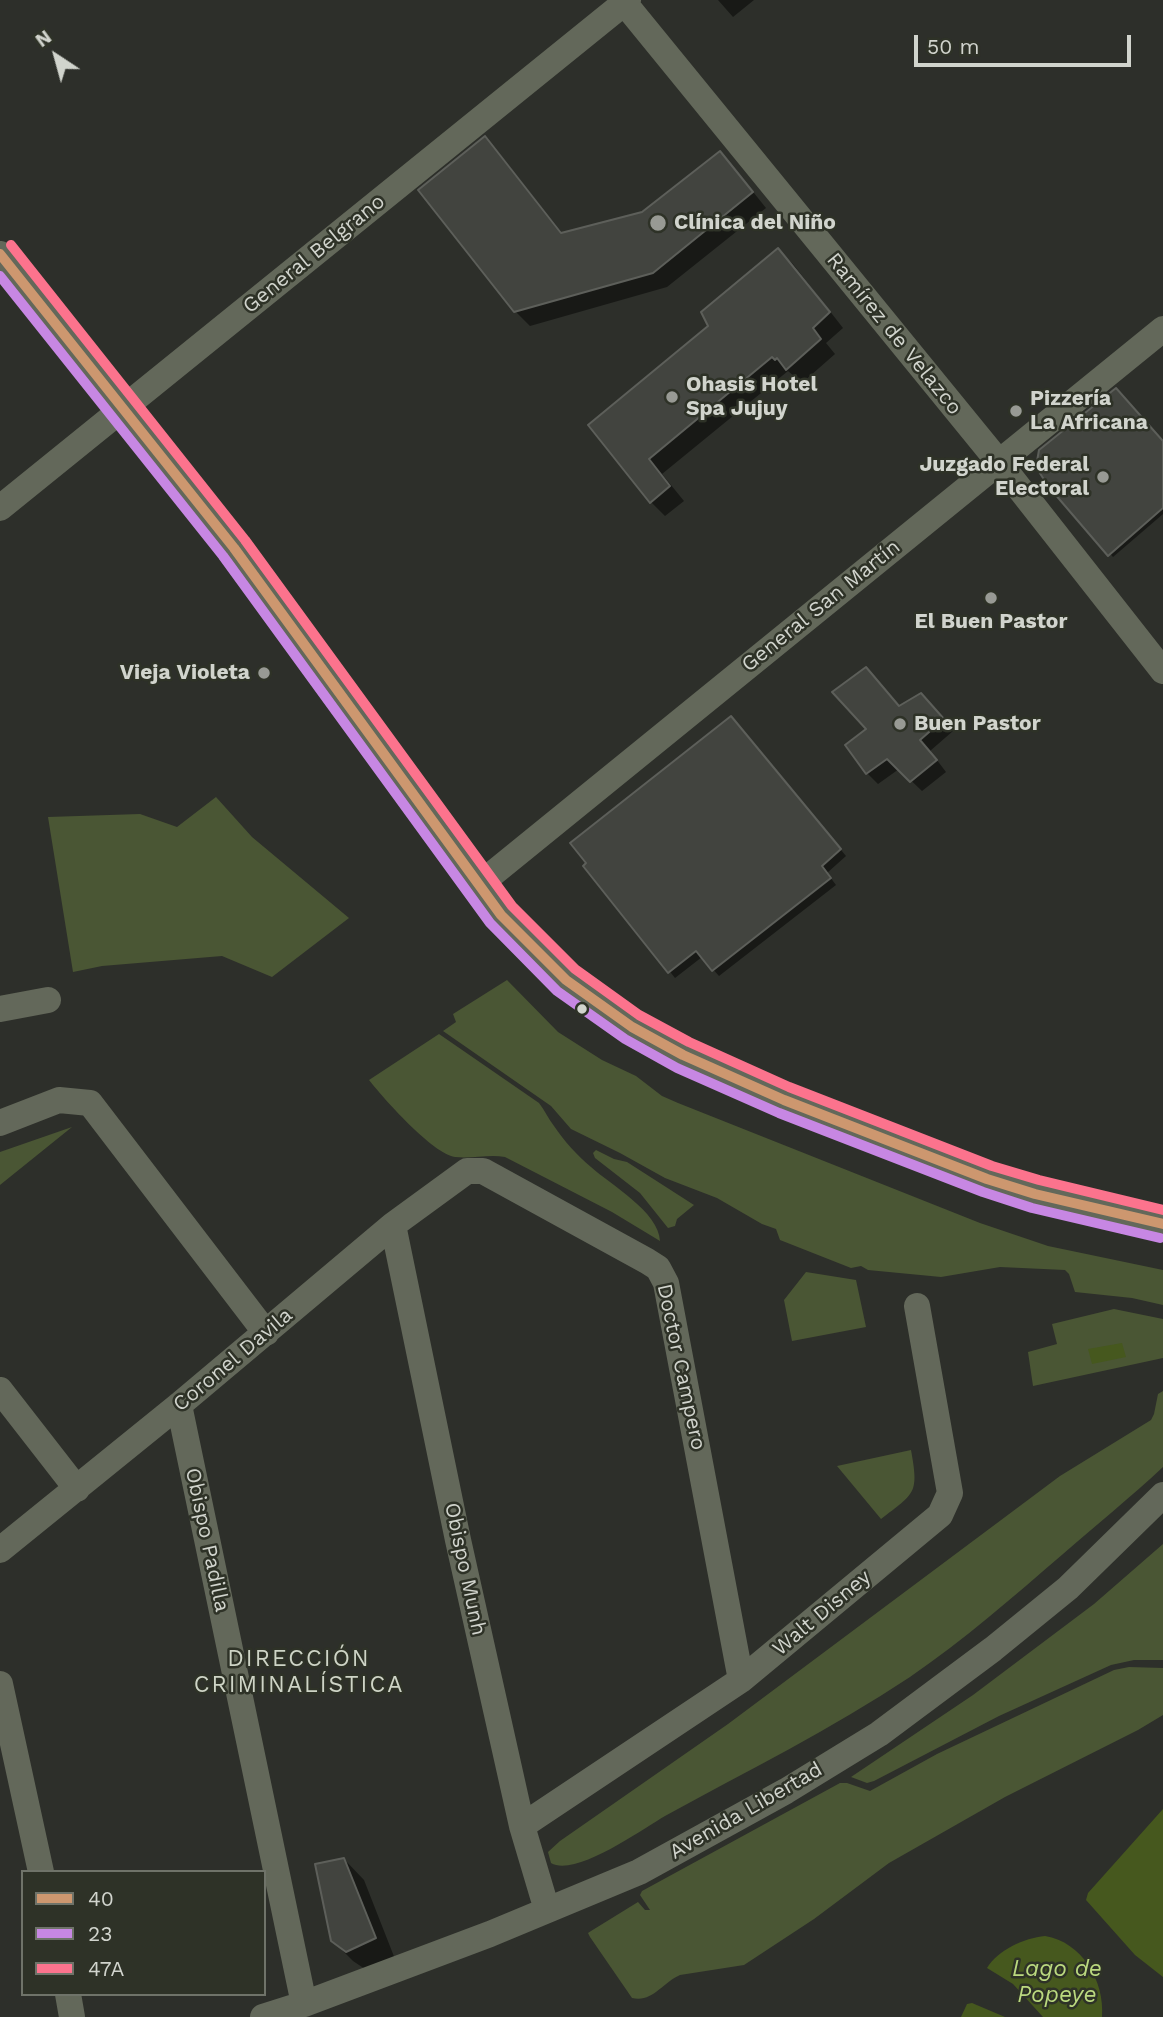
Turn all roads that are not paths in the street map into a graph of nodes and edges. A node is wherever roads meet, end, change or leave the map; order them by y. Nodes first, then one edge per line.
1 (625, 1) edge
2 (0, 254) edge
3 (1163, 329) edge
4 (124, 409) junction
5 (998, 461) junction
6 (0, 508) edge
7 (1163, 671) edge
8 (480, 884) junction
9 (48, 1000) dead end
10 (0, 1009) edge
11 (0, 1123) edge
12 (467, 1171) joint
13 (1163, 1224) edge
14 (393, 1225) junction
15 (917, 1306) dead end
16 (266, 1333) junction
17 (0, 1390) edge
18 (179, 1405) junction
19 (77, 1489) junction
20 (1163, 1495) edge
21 (0, 1550) edge
22 (741, 1680) junction
23 (0, 1684) edge
24 (522, 1826) junction
25 (41, 1870) edge
26 (547, 1910) junction
27 (68, 1996) edge
28 (304, 2004) junction
29 (72, 2017) edge
30 (263, 2017) edge

1 - 4 street, General Belgrano
1 - 5 street, Ramírez de Velazco
2 - 4 street
3 - 5 street, General San Martín
4 - 6 street, General Belgrano
4 - 8 street
5 - 7 street, Ramírez de Velazco
5 - 8 street, General San Martín
8 - 13 street
9 - 10 street
11 - 16 street
12 - 14 street, Coronel Davila
12 - 22 street, Doctor Campero
14 - 16 street, Coronel Davila
14 - 24 street, Obispo Munh
15 - 22 street, Walt Disney
16 - 18 street, Coronel Davila
17 - 19 street
18 - 19 street, Coronel Davila
18 - 28 street, Obispo Padilla
19 - 21 street, Coronel Davila
20 - 26 street, Avenida Libertad
22 - 24 street, Walt Disney
23 - 25 street
24 - 26 street, Obispo Munh
26 - 28 street, Avenida Libertad
27 - 29 street
28 - 30 street, Avenida Libertad

